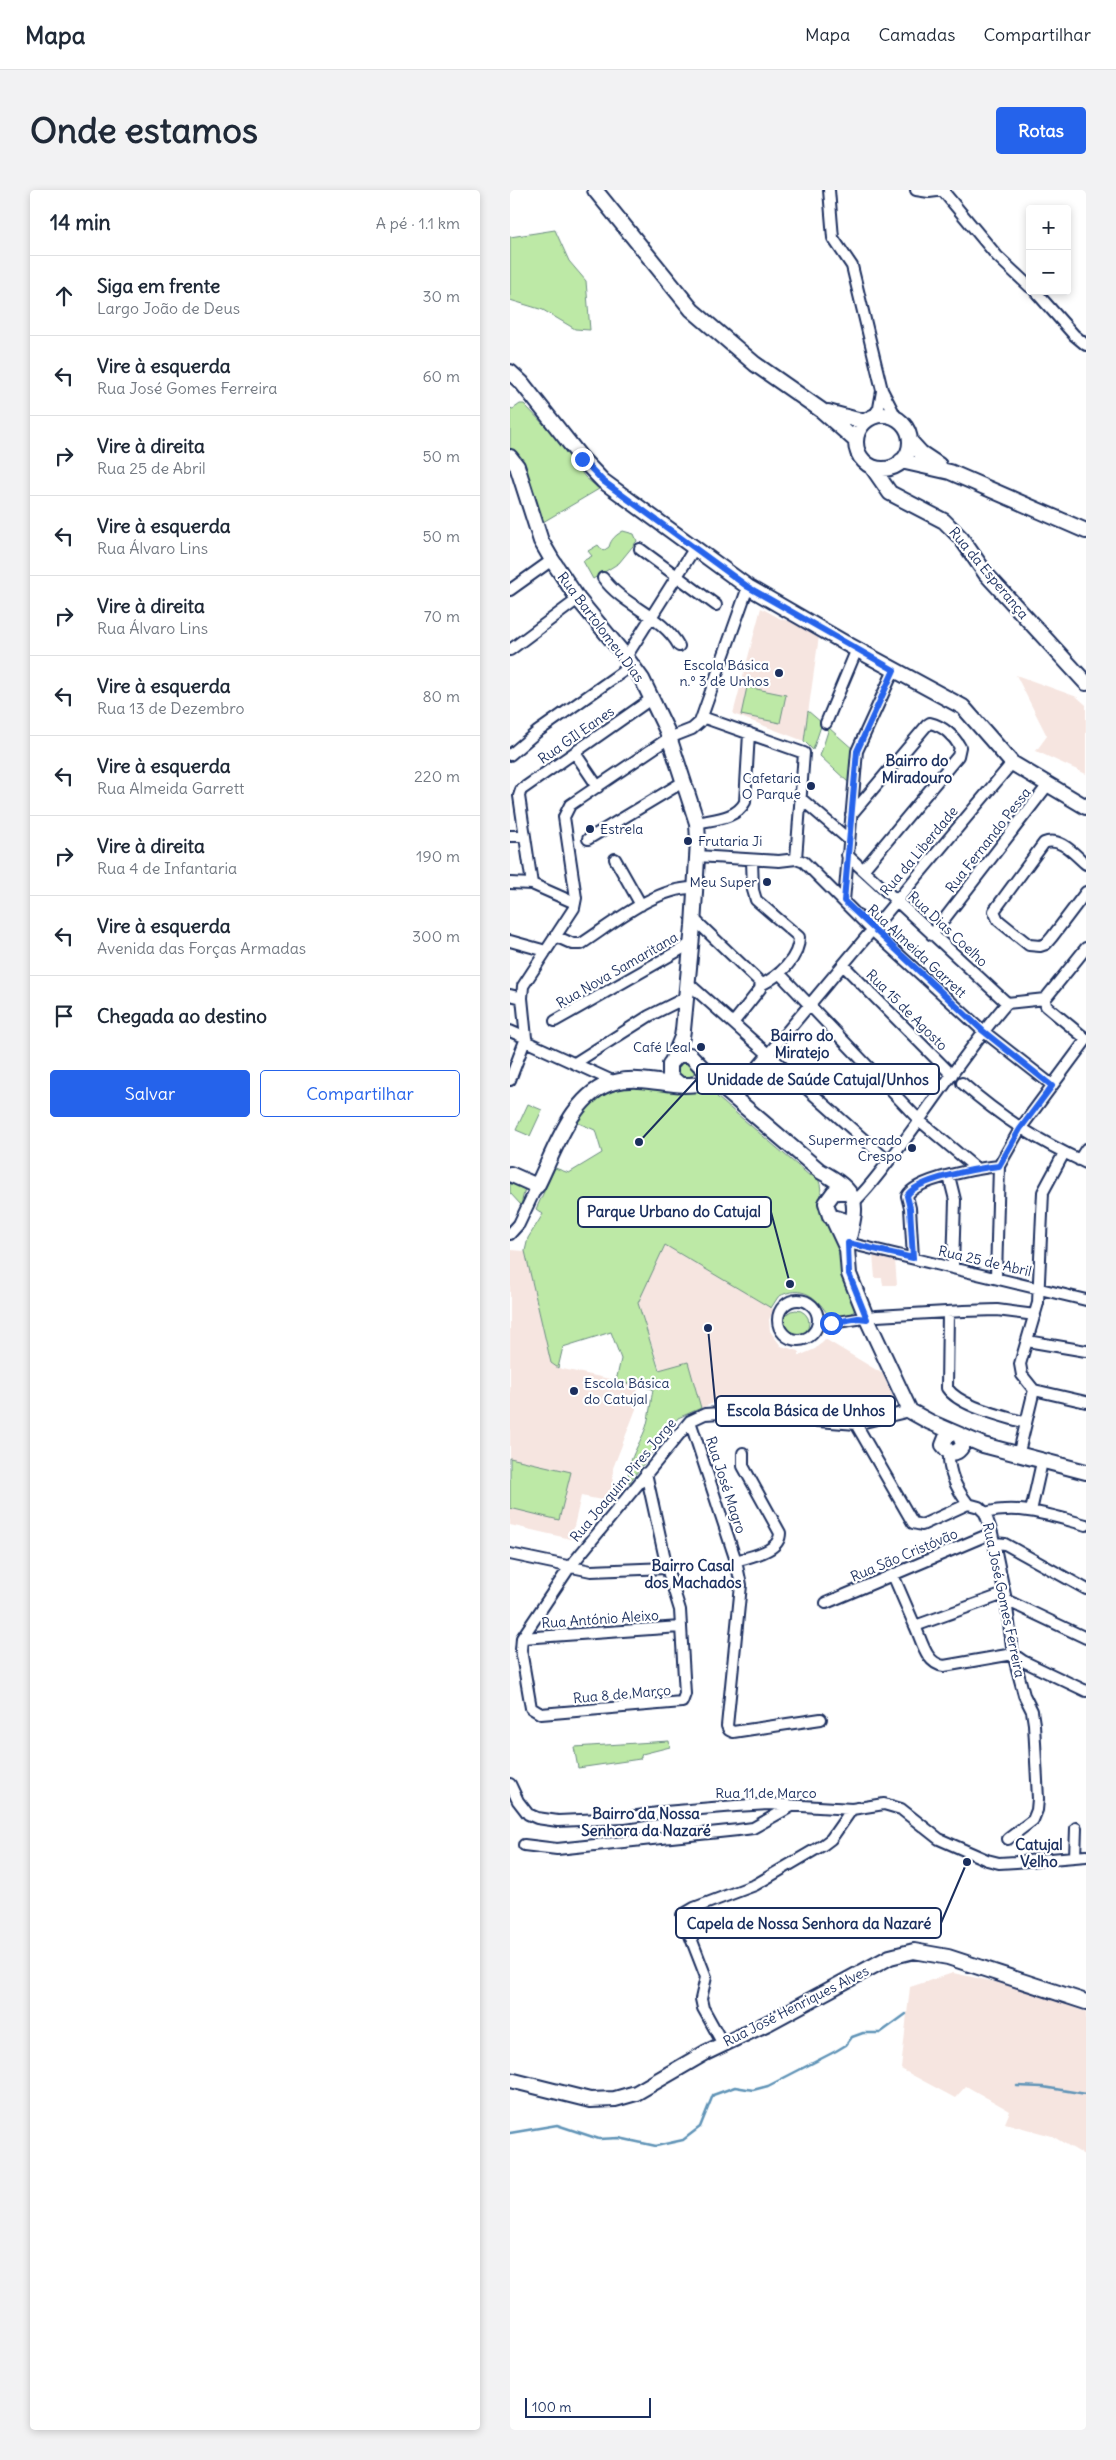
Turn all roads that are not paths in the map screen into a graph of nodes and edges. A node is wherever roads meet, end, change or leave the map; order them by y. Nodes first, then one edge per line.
1 (595, 190) edge
2 (829, 190) edge
3 (916, 190) edge
4 (944, 191) edge
5 (1026, 283) edge
6 (1039, 295) edge
7 (1086, 345) edge
8 (510, 372) edge
9 (882, 390) junction
10 (821, 410) junction
11 (869, 419) junction
12 (897, 419) junction
13 (855, 440) junction
14 (910, 440) junction
15 (512, 464) edge
16 (897, 464) junction
17 (872, 467) junction
18 (950, 472) junction
19 (901, 499) junction
20 (1086, 531) edge
21 (640, 549) dead end
22 (694, 549) junction
23 (552, 560) junction
24 (677, 575) junction
25 (603, 578) dead end
26 (748, 587) junction
27 (510, 591) edge
28 (578, 599) junction
29 (716, 605) dead end
30 (651, 617) junction
31 (679, 646) dead end
32 (857, 649) junction
33 (510, 650) edge
34 (629, 661) junction
35 (894, 670) junction
36 (1086, 683) edge
37 (651, 699) junction
38 (702, 716) junction
39 (826, 723) dead end
40 (749, 733) junction
41 (669, 738) junction
42 (575, 753) junction
43 (510, 755) edge
44 (1012, 763) junction
45 (683, 782) junction
46 (1047, 786) junction
47 (598, 787) junction
48 (799, 797) junction
49 (1086, 807) edge
50 (851, 815) junction
51 (697, 823) junction
52 (510, 836) edge
53 (525, 836) junction
54 (588, 839) dead end
55 (848, 839) junction
56 (847, 855) junction
57 (697, 856) junction
58 (615, 859) dead end
59 (796, 859) junction
60 (752, 860) junction
61 (1086, 864) edge
62 (864, 870) junction
63 (510, 883) edge
64 (532, 884) junction
65 (695, 888) junction
66 (1086, 892) edge
67 (896, 899) junction
68 (844, 901) junction
69 (575, 903) junction
70 (641, 905) junction
71 (694, 919) junction
72 (872, 930) junction
73 (932, 935) junction
74 (556, 936) junction
75 (510, 941) edge
76 (692, 943) junction
77 (1086, 948) edge
78 (546, 951) junction
79 (843, 965) junction
80 (780, 974) junction
81 (762, 985) junction
82 (687, 990) junction
83 (510, 995) edge
84 (522, 998) junction
85 (1045, 999) junction
86 (1007, 1004) junction
87 (811, 1005) junction
88 (555, 1021) dead end
89 (733, 1023) junction
90 (983, 1031) junction
91 (510, 1032) edge
92 (682, 1038) junction
93 (1086, 1039) edge
94 (526, 1040) junction
95 (769, 1054) junction
96 (694, 1059) junction
97 (671, 1062) junction
98 (575, 1063) junction
99 (952, 1075) junction
100 (511, 1077) edge
101 (641, 1080) junction
102 (615, 1082) junction
103 (962, 1083) dead end
104 (685, 1084) junction
105 (718, 1084) junction
106 (1052, 1086) junction
107 (736, 1099) junction
108 (920, 1121) junction
109 (1020, 1129) junction
110 (1086, 1149) edge
111 (1064, 1153) junction
112 (888, 1161) junction
113 (1083, 1161) edge
114 (999, 1166) junction
115 (977, 1169) junction
116 (820, 1171) junction
117 (510, 1174) edge
118 (949, 1176) junction
119 (538, 1186) junction
120 (827, 1199) junction
121 (852, 1202) junction
122 (834, 1219) junction
123 (510, 1234) edge
124 (848, 1246) junction
125 (913, 1258) junction
126 (953, 1267) junction
127 (996, 1277) junction
128 (1039, 1288) junction
129 (1086, 1300) edge
130 (948, 1312) junction
131 (1035, 1315) junction
132 (867, 1319) junction
133 (818, 1322) junction
134 (1027, 1341) junction
135 (1086, 1351) edge
136 (1034, 1390) junction
137 (1086, 1402) edge
138 (910, 1411) junction
139 (690, 1421) junction
140 (1026, 1423) junction
141 (856, 1424) junction
142 (954, 1442) junction
143 (743, 1453) dead end
144 (1018, 1456) junction
145 (1042, 1462) junction
146 (1086, 1472) edge
147 (646, 1474) junction
148 (968, 1504) junction
149 (1031, 1511) junction
150 (986, 1513) junction
151 (1086, 1525) edge
152 (994, 1538) junction
153 (510, 1554) edge
154 (736, 1561) junction
155 (569, 1568) junction
156 (666, 1568) junction
157 (893, 1576) junction
158 (1086, 1589) edge
159 (1005, 1597) junction
160 (826, 1603) dead end
161 (915, 1626) junction
162 (680, 1627) junction
163 (522, 1638) junction
164 (1086, 1638) edge
165 (1013, 1654) junction
166 (1086, 1690) edge
167 (821, 1719) dead end
168 (510, 1784) edge
169 (792, 1806) junction
170 (852, 1809) junction
171 (1076, 1828) dead end
172 (1008, 1839) dead end
173 (524, 1846) dead end
174 (1086, 1856) edge
175 (1075, 1858) junction
176 (1086, 2002) edge
177 (724, 2044) junction
178 (510, 2080) edge

1 - 10 street
2 - 9 street
3 - 4 street
4 - 5 street
6 - 7 street
8 - 22 street
9 - 11 street
9 - 12 street
10 - 11 street
10 - 13 street
11 - 12 street
11 - 13 street
12 - 14 street
13 - 17 street
14 - 16 street
14 - 18 street
15 - 23 street, Rua Bartolomeu Dias
16 - 17 street
16 - 18 street
16 - 19 street
17 - 19 street, Rua da Esperança
18 - 20 street
19 - 36 street, Rua da Esperança
21 - 24 street
22 - 24 street
22 - 26 street
23 - 27 street
23 - 28 street, Rua Bartolomeu Dias
24 - 29 street
24 - 30 street
25 - 30 street
26 - 32 street
26 - 38 street
28 - 33 street
28 - 34 street, Rua Bartolomeu Dias
30 - 31 street
30 - 34 street
32 - 35 street
32 - 39 street
34 - 37 street, Rua Bartolomeu Dias
34 - 43 street
35 - 44 street
35 - 50 street
37 - 41 street, Rua Bartolomeu Dias
37 - 42 street, Rua GIl Eanes
38 - 40 street
38 - 41 street
40 - 48 street
40 - 51 street
41 - 45 street, Rua Bartolomeu Dias
41 - 47 street
42 - 47 street
42 - 53 street, Rua GIl Eanes
44 - 46 street
44 - 67 street, Rua da Liberdade
45 - 51 street, Rua Bartolomeu Dias
45 - 54 street
46 - 49 street
46 - 73 street, Rua Fernando Pessa
47 - 69 street
48 - 55 street
48 - 59 street
50 - 55 street
50 - 62 street
51 - 57 street, Rua Bartolomeu Dias
52 - 53 street
53 - 64 street, Rua GIl Eanes
55 - 56 street
56 - 62 street, Rua Dias Coelho
56 - 68 street
57 - 60 street
57 - 65 street, Rua Bartolomeu Dias
58 - 70 street
59 - 60 street
59 - 68 street, Rua Almeida Garrett
60 - 80 street
61 - 66 street
62 - 67 street, Rua Dias Coelho
63 - 64 street
64 - 69 street
65 - 70 street
65 - 71 street, Rua Bartolomeu Dias
67 - 72 street, Rua da Liberdade
67 - 73 street, Rua Dias Coelho
68 - 72 street, Rua Almeida Garrett
69 - 74 street
70 - 74 street
71 - 76 street, Rua Bartolomeu Dias
71 - 81 street
72 - 79 street, Rua da Liberdade
72 - 90 street, Rua Almeida Garrett
73 - 86 street, Rua Dias Coelho
74 - 78 street
75 - 78 street
76 - 82 street, Rua Bartolomeu Dias
76 - 88 street, Rua Nova Samaritana
77 - 85 street
78 - 84 street
79 - 87 street, Rua da Liberdade
79 - 99 street, Rua 15 de Agosto
80 - 81 street
80 - 87 street
81 - 89 street
82 - 89 street
82 - 92 street, Rua Bartolomeu Dias
82 - 98 street
83 - 84 street
84 - 94 street
85 - 86 street
85 - 93 street
86 - 90 street
87 - 95 street, Rua da Liberdade
87 - 108 street
89 - 95 street
90 - 99 street
90 - 106 street, Rua Almeida Garrett
91 - 94 street
92 - 96 street
92 - 97 street, Rua Bartolomeu Dias
93 - 106 street
94 - 98 street
94 - 100 street
95 - 107 street, Rua da Liberdade
95 - 112 street
96 - 97 street
96 - 104 street
96 - 105 street
97 - 101 street
97 - 104 street
98 - 102 street
99 - 108 street
101 - 102 street
101 - 104 street
102 - 119 street
103 - 109 street
104 - 105 street
105 - 107 street
106 - 109 street
107 - 116 street
108 - 112 street
108 - 115 street
109 - 111 street
109 - 114 street
110 - 113 street
111 - 113 street
111 - 128 street
112 - 121 street
114 - 115 street
114 - 127 street
115 - 118 street
116 - 120 street
116 - 121 street
117 - 119 street
118 - 125 street
118 - 126 street
119 - 123 street
120 - 121 street
120 - 122 street
121 - 122 street
121 - 124 street
122 - 124 street
124 - 125 street, Rua 25 de Abril
124 - 132 street
125 - 126 street, Rua 25 de Abril
126 - 127 street, Rua 25 de Abril
127 - 128 street, Rua 25 de Abril
128 - 129 street, Rua 25 de Abril
128 - 131 street
130 - 131 street
130 - 132 street
130 - 140 street
131 - 134 street
132 - 133 street
132 - 138 street
133 - 133 street
134 - 135 street
134 - 136 street
136 - 137 street
136 - 140 street
138 - 141 street, Rua Joaquim Pires Jorge
138 - 142 street
139 - 141 street, Rua Joaquim Pires Jorge
139 - 147 street, Rua Joaquim Pires Jorge
139 - 154 street, Rua José Magro
140 - 144 street
141 - 148 street
142 - 144 street
142 - 148 street, Rua José Gomes Ferreira
143 - 154 street
144 - 145 street
145 - 146 street
145 - 149 street
147 - 155 street, Rua Joaquim Pires Jorge
147 - 156 street, Rua 8 de Março
148 - 150 street, Rua José Gomes Ferreira
149 - 150 street
149 - 151 street
150 - 152 street, Rua José Gomes Ferreira
152 - 157 street, Rua São Cristóvão
152 - 158 street
152 - 159 street, Rua José Gomes Ferreira
153 - 155 street
154 - 167 street, Rua José Magro
155 - 156 street
155 - 163 street, Rua Joaquim Pires Jorge
156 - 162 street, Rua 8 de Março
157 - 160 street, Rua São Cristóvão
157 - 161 street
159 - 161 street
159 - 164 street
159 - 165 street, Rua José Gomes Ferreira
161 - 165 street
162 - 163 street, Rua António Aleixo
162 - 163 street, Rua 8 de Março
165 - 166 street
165 - 172 street, Rua José Gomes Ferreira
168 - 169 street, Rua 11 de Marco
169 - 170 street, Rua 11 de Marco
169 - 173 street
170 - 175 street, Rua 11 de Marco
170 - 177 street
171 - 175 street
174 - 175 street
176 - 177 street, Rua José Henriques Alves
177 - 178 street, Rua José Henriques Alves

